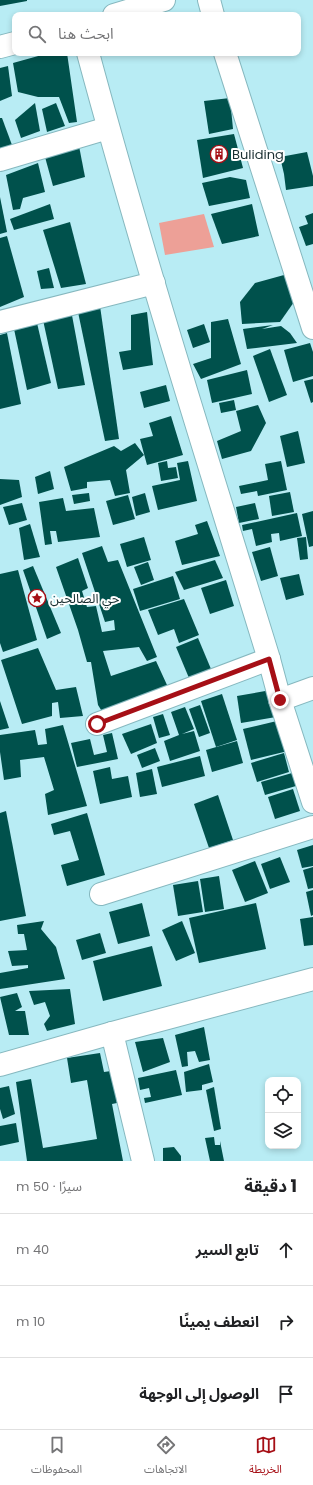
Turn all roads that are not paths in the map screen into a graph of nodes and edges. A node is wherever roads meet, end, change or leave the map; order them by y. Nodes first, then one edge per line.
1 (164, 0) edge
2 (209, 0) edge
3 (124, 12) edge
4 (212, 12) edge
5 (12, 44) edge
6 (0, 47) edge
7 (89, 56) edge
8 (227, 56) edge
9 (108, 128) junction
10 (0, 160) edge
11 (154, 283) junction
12 (0, 322) edge
13 (313, 328) edge
14 (269, 659) junction
15 (313, 688) edge
16 (280, 700) junction
17 (97, 724) dead end
18 (313, 802) edge
19 (313, 827) edge
20 (101, 894) dead end
21 (313, 979) edge
22 (112, 1033) junction
23 (0, 1066) edge
24 (143, 1161) edge

1 - 3 street
2 - 4 street
5 - 6 street
7 - 9 street
8 - 13 street
9 - 10 street
9 - 11 street
11 - 12 street
11 - 14 street
14 - 16 street
14 - 17 street
15 - 16 street
16 - 18 street
19 - 20 street
21 - 22 street
22 - 23 street
22 - 24 street

